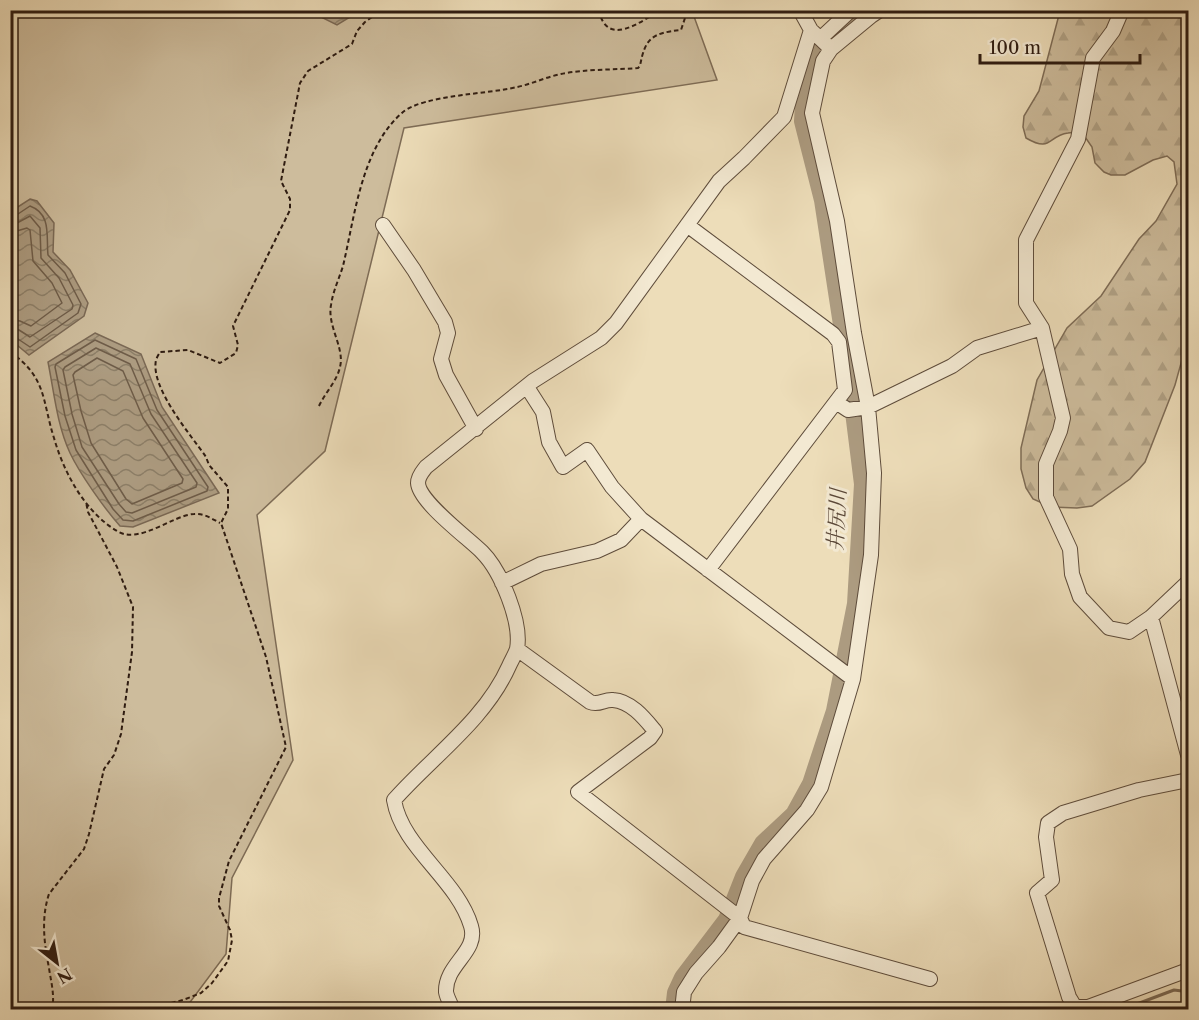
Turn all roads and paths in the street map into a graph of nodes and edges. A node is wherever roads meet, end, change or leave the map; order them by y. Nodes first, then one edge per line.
1 (382, 10) edge
2 (599, 10) edge
3 (660, 10) edge
4 (682, 10) edge
5 (800, 10) edge
6 (851, 10) edge
7 (880, 10) edge
8 (1122, 10) edge
9 (822, 40) junction
10 (383, 225) dead end
11 (687, 225) junction
12 (1042, 328) junction
13 (10, 352) edge
14 (527, 387) junction
15 (837, 402) junction
16 (319, 406) dead end
17 (867, 407) junction
18 (476, 429) junction
19 (86, 502) junction
20 (641, 519) junction
21 (221, 523) junction
22 (708, 570) junction
23 (1188, 582) edge
24 (502, 583) junction
25 (1151, 617) junction
26 (517, 649) junction
27 (853, 679) junction
28 (1188, 755) edge
29 (1188, 780) edge
30 (740, 918) junction
31 (1188, 970) edge
32 (10, 971) edge
33 (930, 979) dead end
34 (21, 1010) edge
35 (52, 1010) edge
36 (142, 1010) edge
37 (453, 1010) edge
38 (682, 1010) edge

1 - 21 path
2 - 3 path
4 - 16 path
5 - 9 street
6 - 9 street
7 - 9 street
8 - 12 street
9 - 11 street
9 - 17 street
10 - 18 street
11 - 14 street
11 - 15 street
12 - 17 street
12 - 25 street
13 - 19 path
14 - 18 street
14 - 20 street
15 - 17 street
15 - 22 street
17 - 27 street
18 - 24 street
19 - 21 path
19 - 35 path
20 - 22 street
20 - 24 street
21 - 36 path
22 - 27 street
23 - 25 street
24 - 26 street
25 - 28 street
26 - 30 street
26 - 37 street
27 - 30 street
29 - 31 street
30 - 33 street
30 - 38 street
32 - 34 path

